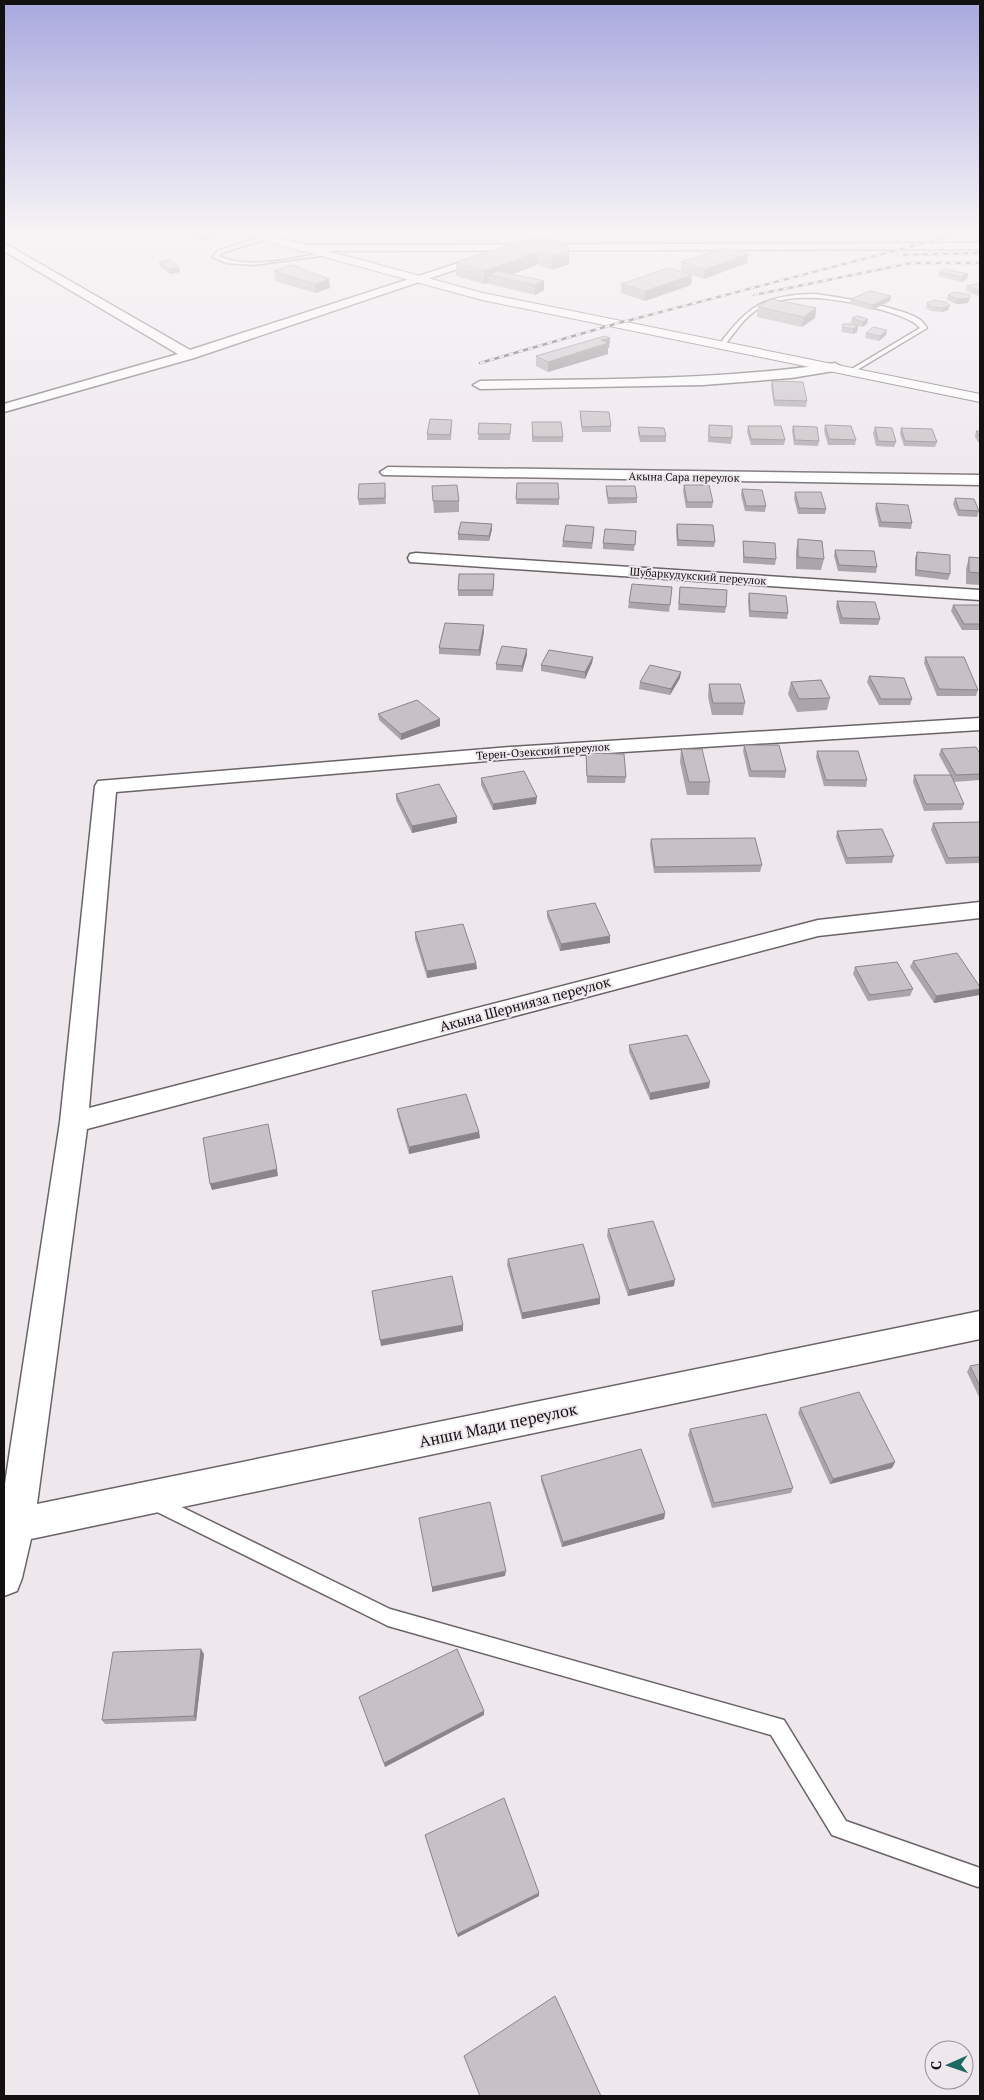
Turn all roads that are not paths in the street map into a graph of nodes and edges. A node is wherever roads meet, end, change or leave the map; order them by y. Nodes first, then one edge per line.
1 (145, 329) edge
2 (270, 329) edge
3 (640, 329) edge
4 (733, 329) edge
5 (922, 329) edge
6 (722, 345) junction
7 (189, 355) junction
8 (835, 367) junction
9 (852, 371) junction
10 (480, 384) dead end
11 (980, 398) edge
12 (4, 408) edge
13 (388, 472) dead end
14 (980, 480) edge
15 (416, 558) dead end
16 (980, 595) edge
17 (980, 724) edge
18 (980, 910) edge
19 (74, 1122) junction
20 (980, 1325) edge
21 (146, 1498) junction
22 (16, 1525) junction
23 (4, 1578) edge
24 (978, 1877) dead end

1 - 7 street
2 - 7 street
3 - 6 main road
4 - 6 lane
5 - 9 lane
6 - 8 main road
7 - 12 street
8 - 9 main road
8 - 10 street
9 - 11 main road
13 - 14 street, Акына Сара переулок
15 - 16 street, Шубаркудукский переулок
17 - 19 street, Терен-Озекский переулок
18 - 19 street, Акына Шернияза переулок
19 - 22 street
20 - 21 street, Анши Мади переулок
21 - 22 street, Анши Мади переулок
21 - 24 lane
22 - 23 street

